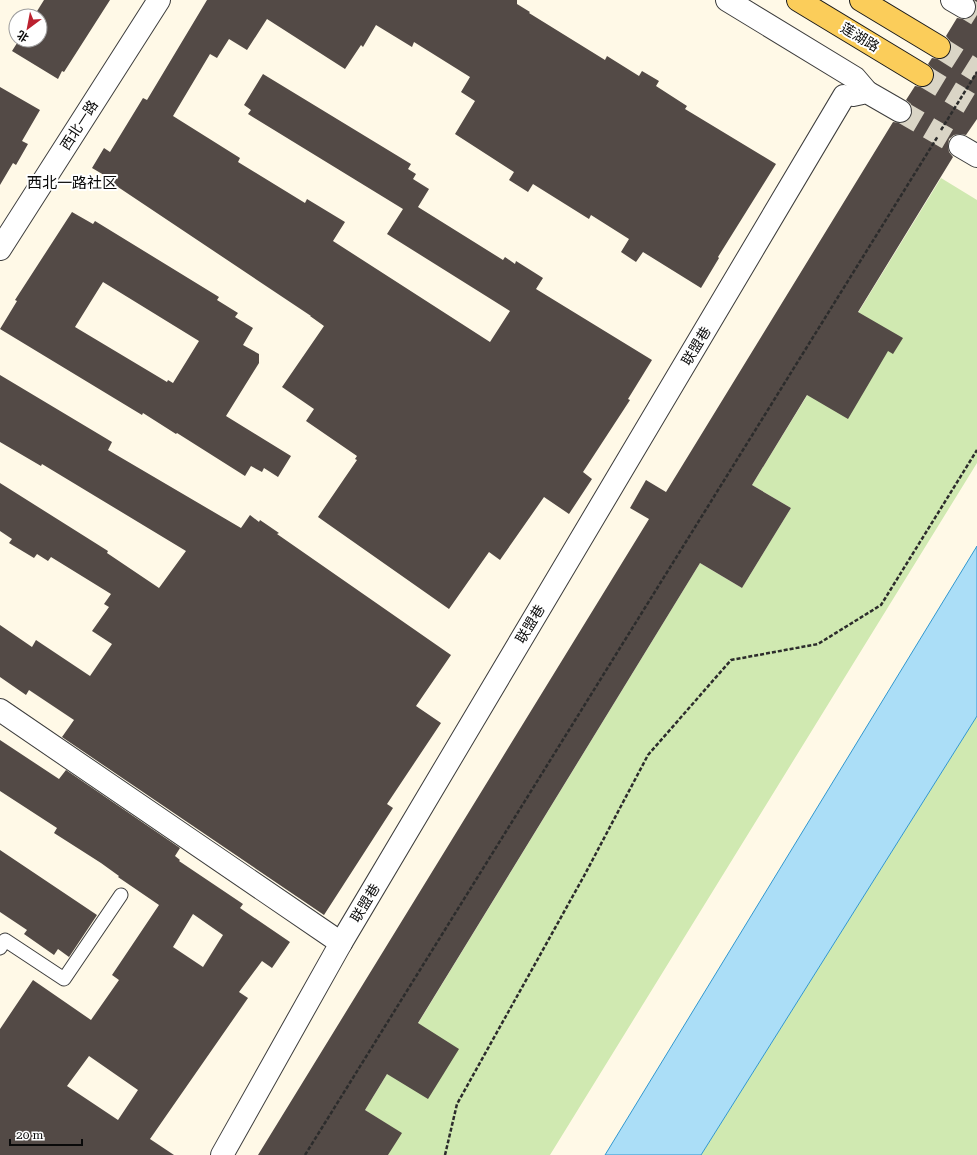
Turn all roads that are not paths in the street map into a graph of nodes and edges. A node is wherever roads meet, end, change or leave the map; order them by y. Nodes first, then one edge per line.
1 (159, 0) edge
2 (728, 0) edge
3 (798, 0) edge
4 (861, 0) edge
5 (939, 47) tunnel mouth
6 (922, 75) tunnel mouth
7 (867, 92) junction
8 (900, 111) tunnel mouth
9 (0, 249) edge
10 (0, 710) edge
11 (121, 895) dead end
12 (341, 943) junction
13 (0, 948) edge
14 (222, 1155) edge

1 - 9 street, 西北一路
2 - 7 street
3 - 6 main road, 莲湖路
4 - 5 main road
7 - 8 street
7 - 12 street, 联盟巷
10 - 12 street
11 - 13 lane
12 - 14 street, 联盟巷

